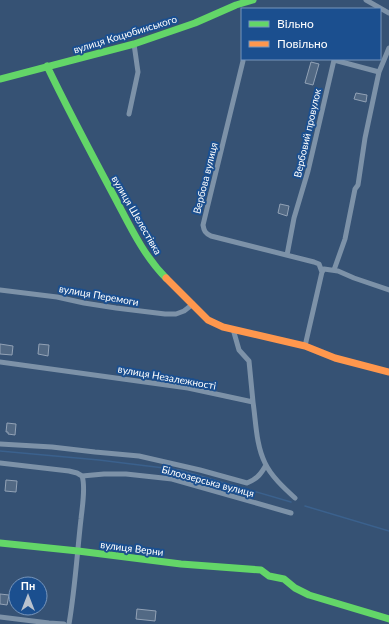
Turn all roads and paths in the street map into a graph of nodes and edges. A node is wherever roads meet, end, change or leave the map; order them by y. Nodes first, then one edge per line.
1 (253, 0) edge
2 (366, 0) edge
3 (389, 12) edge
4 (134, 44) junction
5 (389, 48) edge
6 (242, 61) dead end
7 (48, 66) junction
8 (379, 72) junction
9 (0, 80) edge
10 (129, 114) dead end
11 (287, 255) junction
12 (334, 270) junction
13 (322, 272) junction
14 (0, 290) edge
15 (389, 290) edge
16 (193, 304) junction
17 (233, 329) junction
18 (305, 346) junction
19 (0, 362) edge
20 (389, 372) edge
21 (253, 402) junction
22 (0, 444) edge
23 (0, 463) edge
24 (266, 465) junction
25 (82, 476) junction
26 (295, 498) dead end
27 (291, 513) dead end
28 (0, 543) edge
29 (78, 551) junction
30 (0, 617) edge
31 (389, 619) edge
32 (49, 624) edge
33 (64, 624) edge
34 (69, 624) edge

1 - 4 street, вулиця Коцюбинського
2 - 3 street
4 - 7 street, вулиця Коцюбинського
4 - 10 street
5 - 8 street
6 - 11 street, Вербова вулиця
7 - 9 street, вулиця Коцюбинського
7 - 16 street, вулиця Шелестівка
8 - 11 street, Вербовий провулок
8 - 12 street
11 - 13 street, Вербова вулиця
12 - 13 street
12 - 15 street
13 - 18 street
14 - 16 street, вулиця Перемоги
16 - 17 street, вулиця Шелестівка
17 - 18 street, вулиця Шелестівка
17 - 21 street
18 - 20 street, вулиця Шелестівка
19 - 21 street, вулиця Незалежності
21 - 24 street
22 - 24 street, Білоозерська вулиця
23 - 25 street, Білоозерська вулиця
24 - 26 street
25 - 27 street, Білоозерська вулиця
25 - 29 street
28 - 29 street, вулиця Верни
29 - 31 street, вулиця Верни
29 - 34 street
30 - 32 street
32 - 33 street

